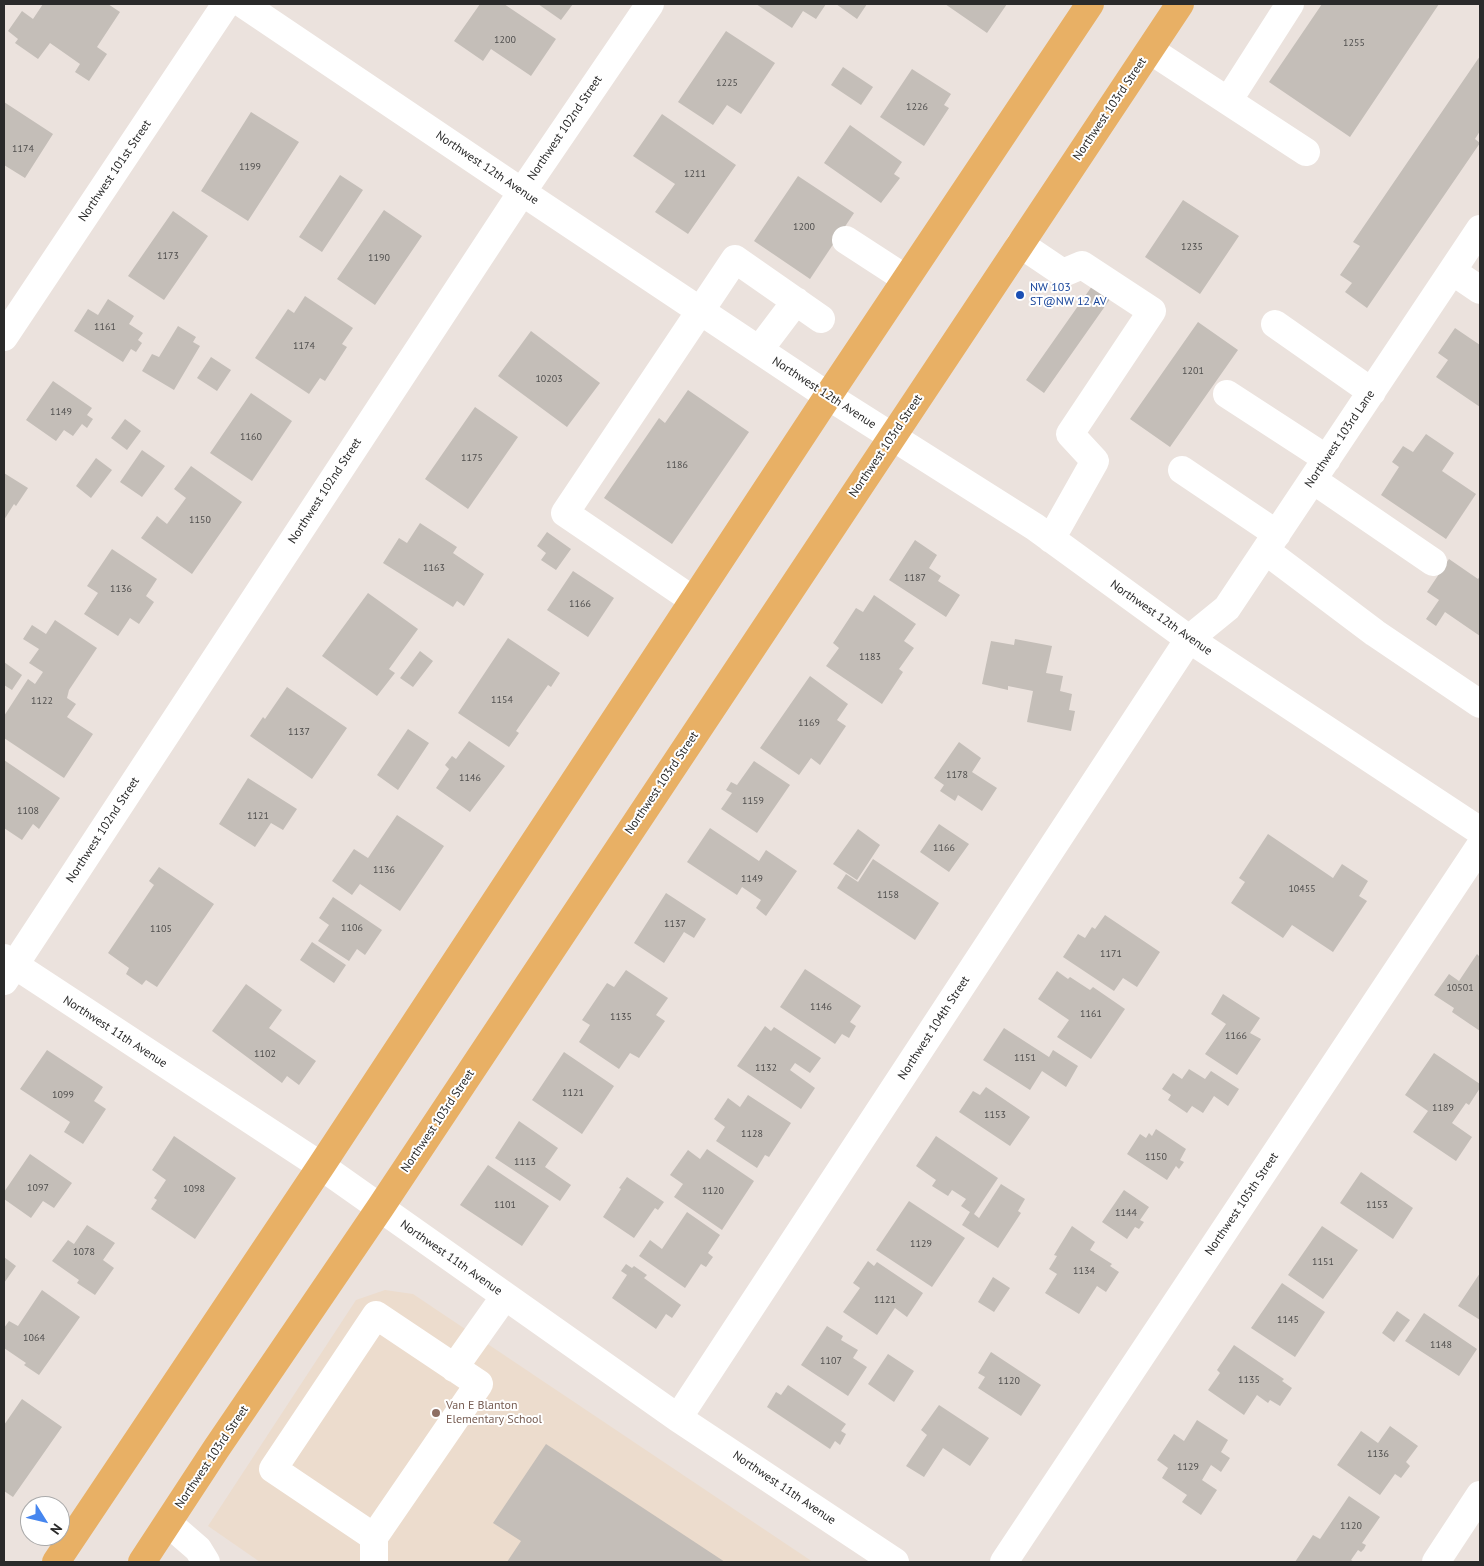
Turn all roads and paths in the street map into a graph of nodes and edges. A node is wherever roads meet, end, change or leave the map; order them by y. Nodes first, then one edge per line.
1 (226, 4) edge
2 (243, 4) edge
3 (650, 4) edge
4 (1090, 4) edge
5 (1180, 4) edge
6 (1290, 4) edge
7 (1150, 50) junction
8 (1228, 100) junction
9 (1306, 152) dead end
10 (522, 192) junction
11 (1480, 229) edge
12 (846, 240) dead end
13 (1020, 244) junction
14 (1452, 271) junction
15 (906, 279) junction
16 (1480, 290) edge
17 (796, 301) junction
18 (700, 311) junction
19 (821, 319) dead end
20 (1275, 324) dead end
21 (4, 338) edge
22 (759, 350) junction
23 (1372, 392) junction
24 (1227, 394) dead end
25 (828, 396) junction
26 (892, 436) junction
27 (1182, 470) dead end
28 (1320, 470) junction
29 (1050, 538) junction
30 (1271, 543) junction
31 (1434, 562) dead end
32 (693, 600) junction
33 (1189, 639) junction
34 (1480, 704) edge
35 (1480, 831) edge
36 (1480, 846) edge
37 (7, 968) edge
38 (321, 1166) junction
39 (380, 1208) junction
40 (505, 1296) junction
41 (454, 1368) junction
42 (678, 1418) junction
43 (1480, 1495) edge
44 (168, 1523) junction
45 (374, 1550) edge
46 (56, 1562) edge
47 (142, 1562) edge
48 (206, 1562) edge
49 (895, 1562) edge
50 (1004, 1562) edge
51 (1436, 1562) edge

1 - 21 street, Northwest 101st Street
2 - 10 street, Northwest 12th Avenue
3 - 10 street, Northwest 102nd Street
4 - 15 main road
5 - 7 main road, Northwest 103rd Street
6 - 8 street
7 - 8 street
7 - 13 main road, Northwest 103rd Street
8 - 9 street
10 - 18 street, Northwest 12th Avenue
10 - 37 street, Northwest 102nd Street
11 - 14 street, Northwest 103rd Lane
12 - 15 street
13 - 26 main road, Northwest 103rd Street
13 - 29 street
14 - 16 street
14 - 23 street, Northwest 103rd Lane
15 - 25 main road
17 - 18 street
17 - 19 street
17 - 22 street
18 - 22 street, Northwest 12th Avenue
18 - 32 street
20 - 23 street
22 - 25 street, Northwest 12th Avenue
23 - 28 street, Northwest 103rd Lane
24 - 28 street
25 - 26 street, Northwest 12th Avenue
25 - 32 main road
26 - 29 street, Northwest 12th Avenue
26 - 39 main road, Northwest 103rd Street
27 - 30 street
28 - 30 street, Northwest 103rd Lane
28 - 31 street
29 - 33 street, Northwest 12th Avenue
30 - 33 street, Northwest 103rd Lane
30 - 34 street
32 - 38 main road
33 - 35 street, Northwest 12th Avenue
33 - 42 street, Northwest 104th Street
36 - 50 street, Northwest 105th Street
37 - 38 street, Northwest 11th Avenue
38 - 39 street, Northwest 11th Avenue
38 - 46 main road
39 - 40 street, Northwest 11th Avenue
39 - 44 main road, Northwest 103rd Street
40 - 41 street
40 - 42 street, Northwest 11th Avenue
41 - 45 street
41 - 45 street
42 - 49 street, Northwest 11th Avenue
43 - 51 street
44 - 47 main road, Northwest 103rd Street
44 - 48 street

